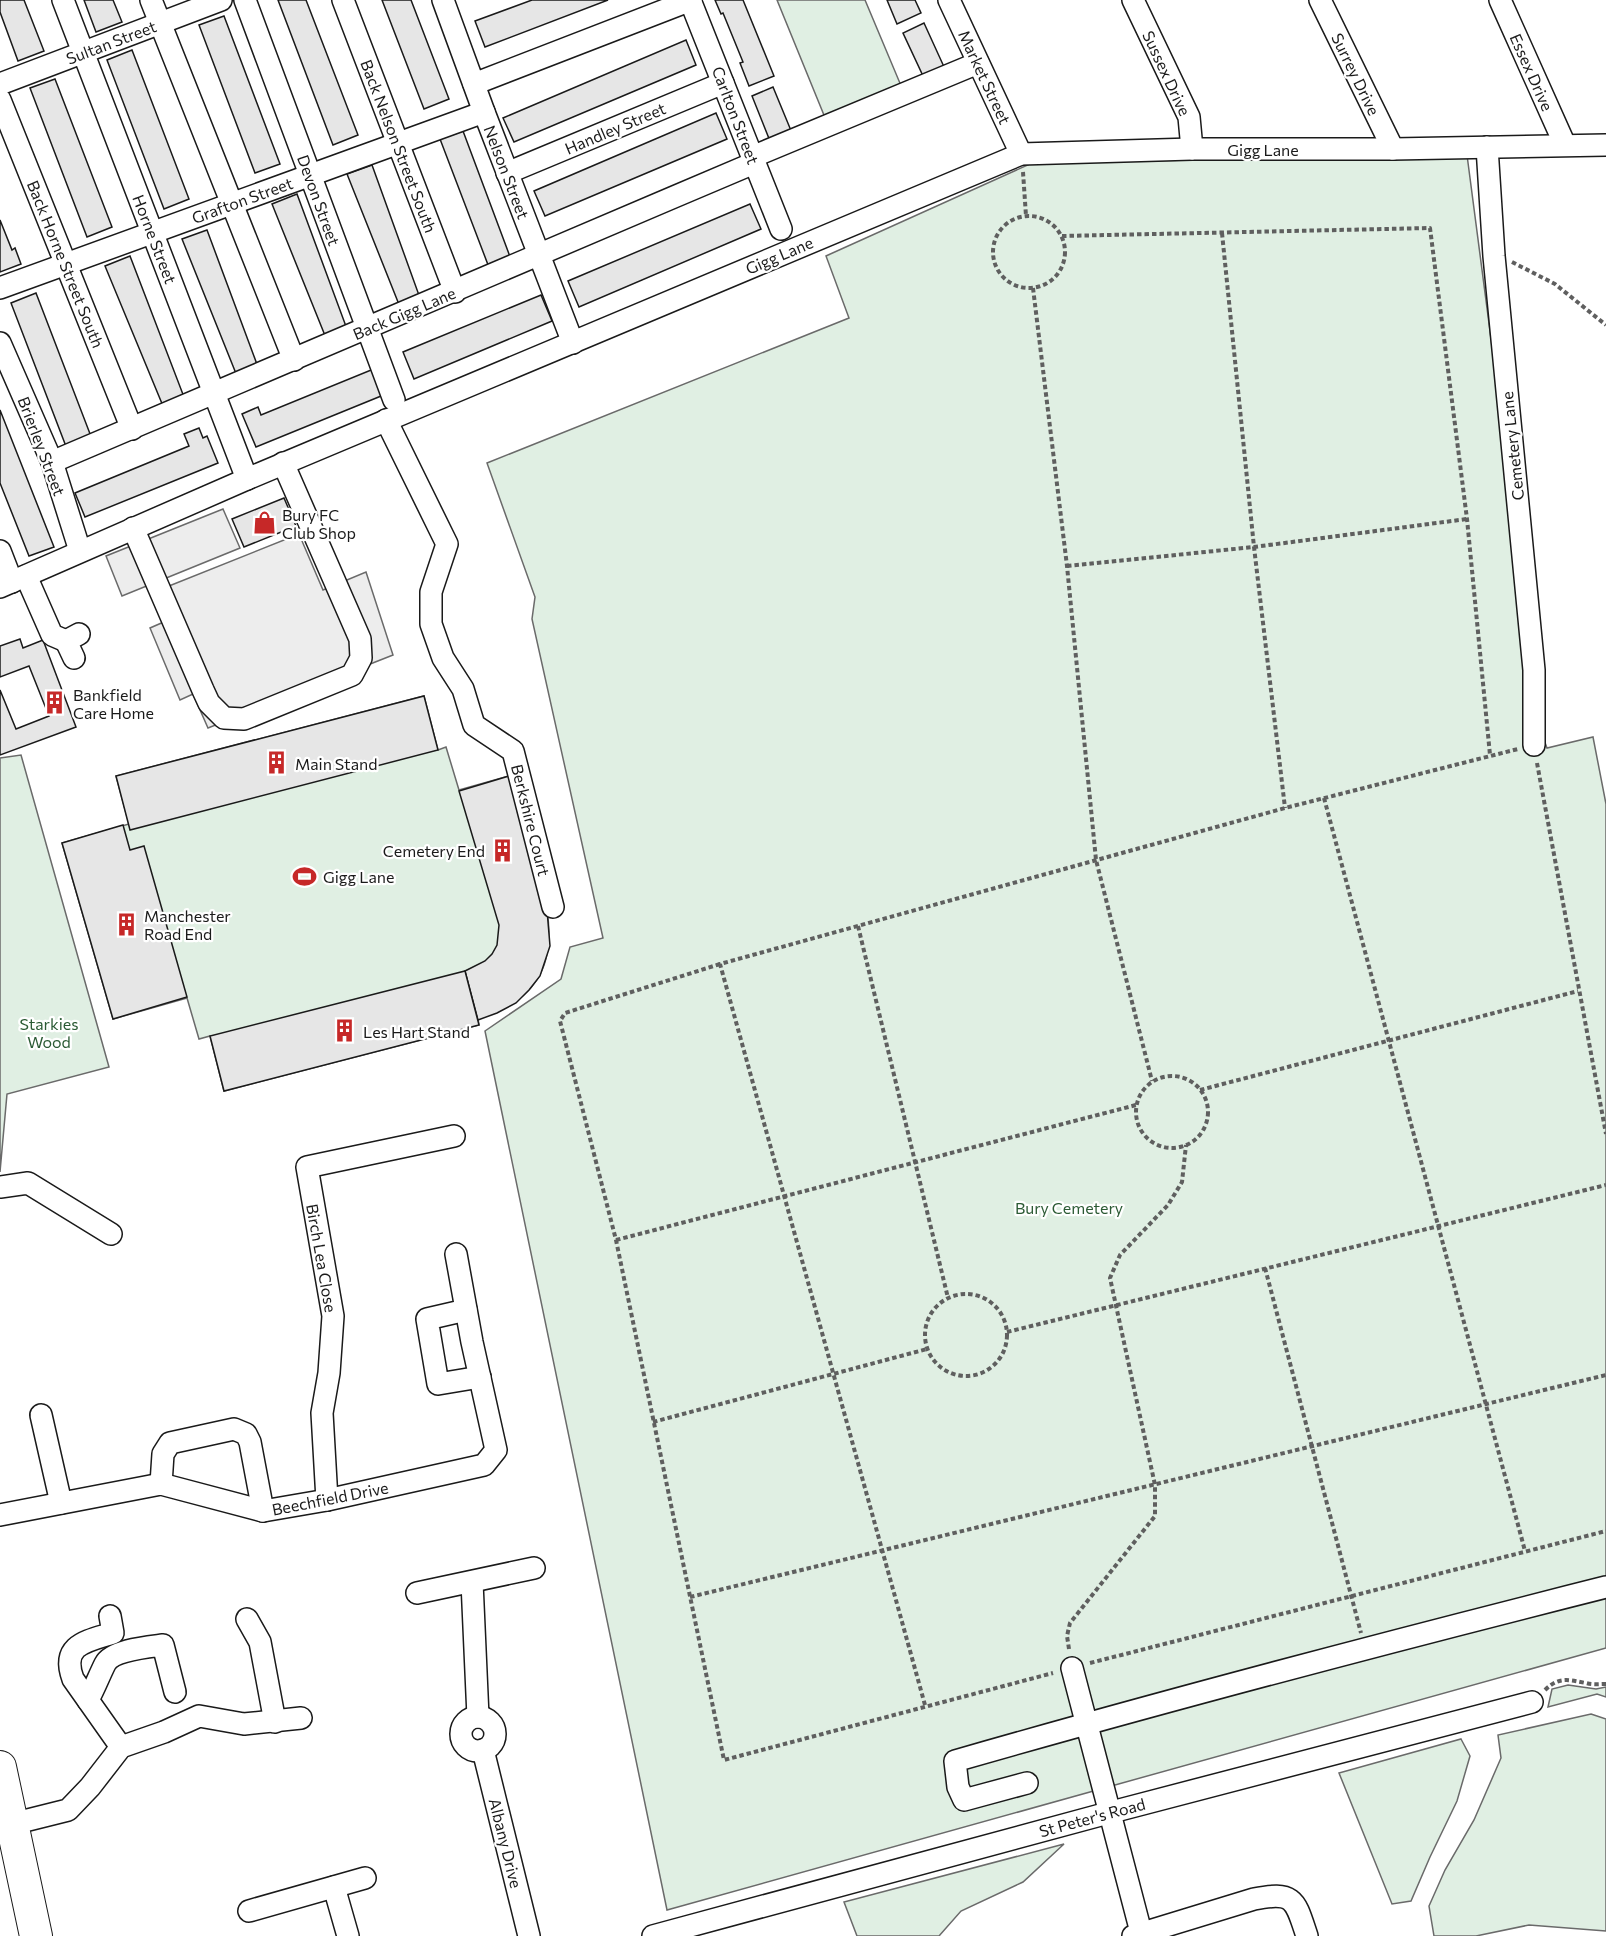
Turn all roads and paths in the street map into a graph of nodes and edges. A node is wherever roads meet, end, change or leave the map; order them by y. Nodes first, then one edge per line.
1 (63, 0) edge
2 (151, 0) edge
3 (221, 0) edge
4 (245, 0) edge
5 (343, 0) edge
6 (444, 0) edge
7 (691, 0) edge
8 (949, 0) edge
9 (1133, 0) edge
10 (1320, 0) edge
11 (1500, 0) edge
12 (160, 23) junction
13 (83, 52) junction
14 (978, 63) junction
15 (723, 83) junction
16 (0, 84) edge
17 (474, 84) junction
18 (0, 100) edge
19 (484, 112) junction
20 (399, 143) junction
21 (1565, 145) junction
22 (1606, 145) edge
23 (1487, 147) junction
24 (1192, 149) junction
25 (1393, 149) junction
26 (1021, 154) junction
27 (753, 160) junction
28 (507, 173) junction
29 (310, 175) junction
30 (231, 204) junction
31 (1026, 216) junction
32 (780, 229) dead end
33 (152, 232) junction
34 (1222, 233) junction
35 (1062, 236) junction
36 (539, 254) junction
37 (1494, 256) junction
38 (67, 263) junction
39 (0, 288) edge
40 (1033, 288) junction
41 (456, 292) junction
42 (1606, 325) edge
43 (367, 329) junction
44 (0, 343) edge
45 (573, 343) junction
46 (294, 360) junction
47 (214, 393) junction
48 (394, 400) dead end
49 (386, 420) junction
50 (132, 429) junction
51 (52, 462) junction
52 (283, 464) junction
53 (247, 479) junction
54 (1467, 519) junction
55 (133, 528) junction
56 (1254, 547) junction
57 (0, 551) edge
58 (80, 551) junction
59 (1066, 566) junction
60 (12, 581) edge
61 (73, 644) dead end
62 (1534, 745) junction
63 (1490, 755) junction
64 (1324, 798) junction
65 (1285, 808) junction
66 (1096, 860) junction
67 (553, 907) dead end
68 (858, 926) junction
69 (720, 964) junction
70 (1578, 991) junction
71 (1389, 1039) junction
72 (1152, 1081) junction
73 (1200, 1090) junction
74 (1136, 1105) junction
75 (1606, 1134) edge
76 (454, 1136) dead end
77 (1186, 1145) junction
78 (915, 1162) junction
79 (1606, 1185) edge
80 (0, 1187) edge
81 (785, 1196) junction
82 (1439, 1225) junction
83 (111, 1234) dead end
84 (616, 1240) junction
85 (456, 1254) dead end
86 (1265, 1268) junction
87 (948, 1298) junction
88 (1116, 1305) junction
89 (466, 1310) junction
90 (1007, 1332) junction
91 (927, 1349) junction
92 (834, 1374) junction
93 (1606, 1375) edge
94 (480, 1377) junction
95 (1486, 1405) junction
96 (41, 1415) dead end
97 (653, 1422) junction
98 (1312, 1446) junction
99 (160, 1484) junction
100 (1155, 1485) junction
101 (327, 1500) junction
102 (61, 1503) junction
103 (263, 1511) junction
104 (0, 1515) edge
105 (1606, 1530) edge
106 (882, 1551) junction
107 (1525, 1551) junction
108 (534, 1568) dead end
109 (472, 1582) junction
110 (1606, 1587) edge
111 (417, 1593) dead end
112 (1352, 1596) junction
113 (690, 1597) junction
114 (110, 1616) dead end
115 (248, 1619) dead end
116 (1365, 1648) junction
117 (1072, 1668) junction
118 (1606, 1684) edge
119 (175, 1692) dead end
120 (88, 1700) junction
121 (1532, 1702) joint
122 (925, 1705) junction
123 (301, 1718) dead end
124 (275, 1722) junction
125 (1086, 1724) junction
126 (121, 1747) junction
127 (1027, 1783) dead end
128 (2, 1784) edge
129 (1108, 1813) junction
130 (12, 1824) junction
131 (365, 1878) dead end
132 (334, 1887) junction
133 (249, 1911) dead end
134 (676, 1933) edge
135 (1139, 1935) edge
136 (36, 1936) edge
137 (348, 1936) edge
138 (529, 1936) edge
139 (653, 1936) edge
140 (1307, 1936) edge

1 - 13 street, Horne Street
2 - 12 street
3 - 12 street, Sultan Street
4 - 29 street, Devon Street
5 - 20 street, Back Nelson Street South
6 - 17 street, Nelson Street
7 - 15 street, Carlton Street
7 - 17 street
8 - 14 street, Market Street
9 - 24 street, Sussex Drive
10 - 25 street, Surrey Drive
11 - 21 street, Essex Drive
12 - 13 street, Sultan Street
12 - 30 street
13 - 16 street, Sultan Street
13 - 33 street, Horne Street
14 - 26 street, Market Street
14 - 27 street, Back Gigg Lane
15 - 27 street, Carlton Street
15 - 28 street, Handley Street
17 - 19 street, Nelson Street
18 - 38 street, Back Horne Street South
19 - 20 street, Grafton Street
19 - 28 street, Nelson Street
20 - 29 street, Grafton Street
20 - 41 street, Back Nelson Street South
21 - 22 street, Gigg Lane
21 - 23 street, Gigg Lane
23 - 25 street, Gigg Lane
23 - 37 street, Cemetery Lane
24 - 25 street, Gigg Lane
24 - 26 street, Gigg Lane
26 - 31 path
26 - 45 street, Gigg Lane
27 - 32 street, Carlton Street
27 - 36 street, Back Gigg Lane
28 - 36 street, Nelson Street
29 - 30 street, Grafton Street
29 - 43 street, Devon Street
30 - 33 street, Grafton Street
30 - 46 street
31 - 35 path
31 - 40 path
33 - 38 street, Grafton Street
33 - 47 street, Horne Street
34 - 35 path
34 - 54 path
34 - 56 path
35 - 40 path
36 - 41 street, Back Gigg Lane
36 - 45 street, Nelson Street
37 - 42 path
37 - 62 street, Cemetery Lane
38 - 39 street, Grafton Street
38 - 50 street, Back Horne Street South
40 - 59 path
41 - 43 street, Back Gigg Lane
43 - 46 street, Back Gigg Lane
43 - 48 street, Devon Street
44 - 51 street, Brierley Street
45 - 49 street, Gigg Lane
46 - 47 street, Back Gigg Lane
47 - 50 street, Back Gigg Lane
47 - 53 street, Horne Street
49 - 52 street, Gigg Lane
49 - 67 street, Berkshire Court
50 - 51 street, Back Gigg Lane
51 - 58 street, Brierley Street
52 - 53 street, Gigg Lane
52 - 55 street
53 - 55 street, Gigg Lane
54 - 56 path
54 - 63 path
55 - 58 street, Gigg Lane
56 - 59 path
56 - 65 path
57 - 60 street
58 - 60 street, Gigg Lane
59 - 66 path
60 - 61 street
62 - 63 path
62 - 70 path
63 - 64 path
64 - 65 path
64 - 71 path
65 - 66 path
66 - 68 path
66 - 72 path
68 - 69 path
68 - 78 path
69 - 81 path
69 - 84 path
70 - 71 path
70 - 75 path
71 - 73 path
71 - 82 path
72 - 73 path
72 - 74 path
73 - 77 path
74 - 77 path
74 - 78 path
76 - 101 street, Birch Lea Close
77 - 88 path
78 - 81 path
78 - 87 path
79 - 82 path
80 - 83 street
81 - 84 path
81 - 92 path
82 - 86 path
82 - 95 path
84 - 97 path
85 - 89 street
86 - 88 path
86 - 98 path
87 - 90 path
87 - 91 path
88 - 90 path
88 - 100 path
89 - 94 street
89 - 94 street
90 - 91 path
91 - 92 path
92 - 97 path
92 - 106 path
93 - 95 path
94 - 101 street, Beechfield Drive
95 - 98 path
95 - 107 path
96 - 102 street
97 - 113 path
98 - 100 path
98 - 112 path
99 - 102 street, Beechfield Drive
99 - 103 street, Beechfield Drive
99 - 103 street
100 - 106 path
100 - 117 path
101 - 103 street, Beechfield Drive
102 - 104 street, Beechfield Drive
105 - 107 path
106 - 113 path
106 - 122 path
107 - 112 path
108 - 109 street
109 - 111 street
109 - 138 street, Albany Drive
110 - 116 street
112 - 116 path
112 - 117 path
113 - 122 path
114 - 120 street
115 - 124 street
116 - 125 street
117 - 122 path
117 - 125 street
118 - 121 path
119 - 120 street
120 - 126 street
121 - 129 street, St Peter's Road
123 - 124 street
124 - 126 street
125 - 127 street
125 - 129 street
126 - 130 street
128 - 130 highway
129 - 134 street, St Peter's Road
129 - 135 street
130 - 136 highway
131 - 132 street
132 - 133 street
132 - 137 street
134 - 139 street, St Peter's Road
135 - 140 street

